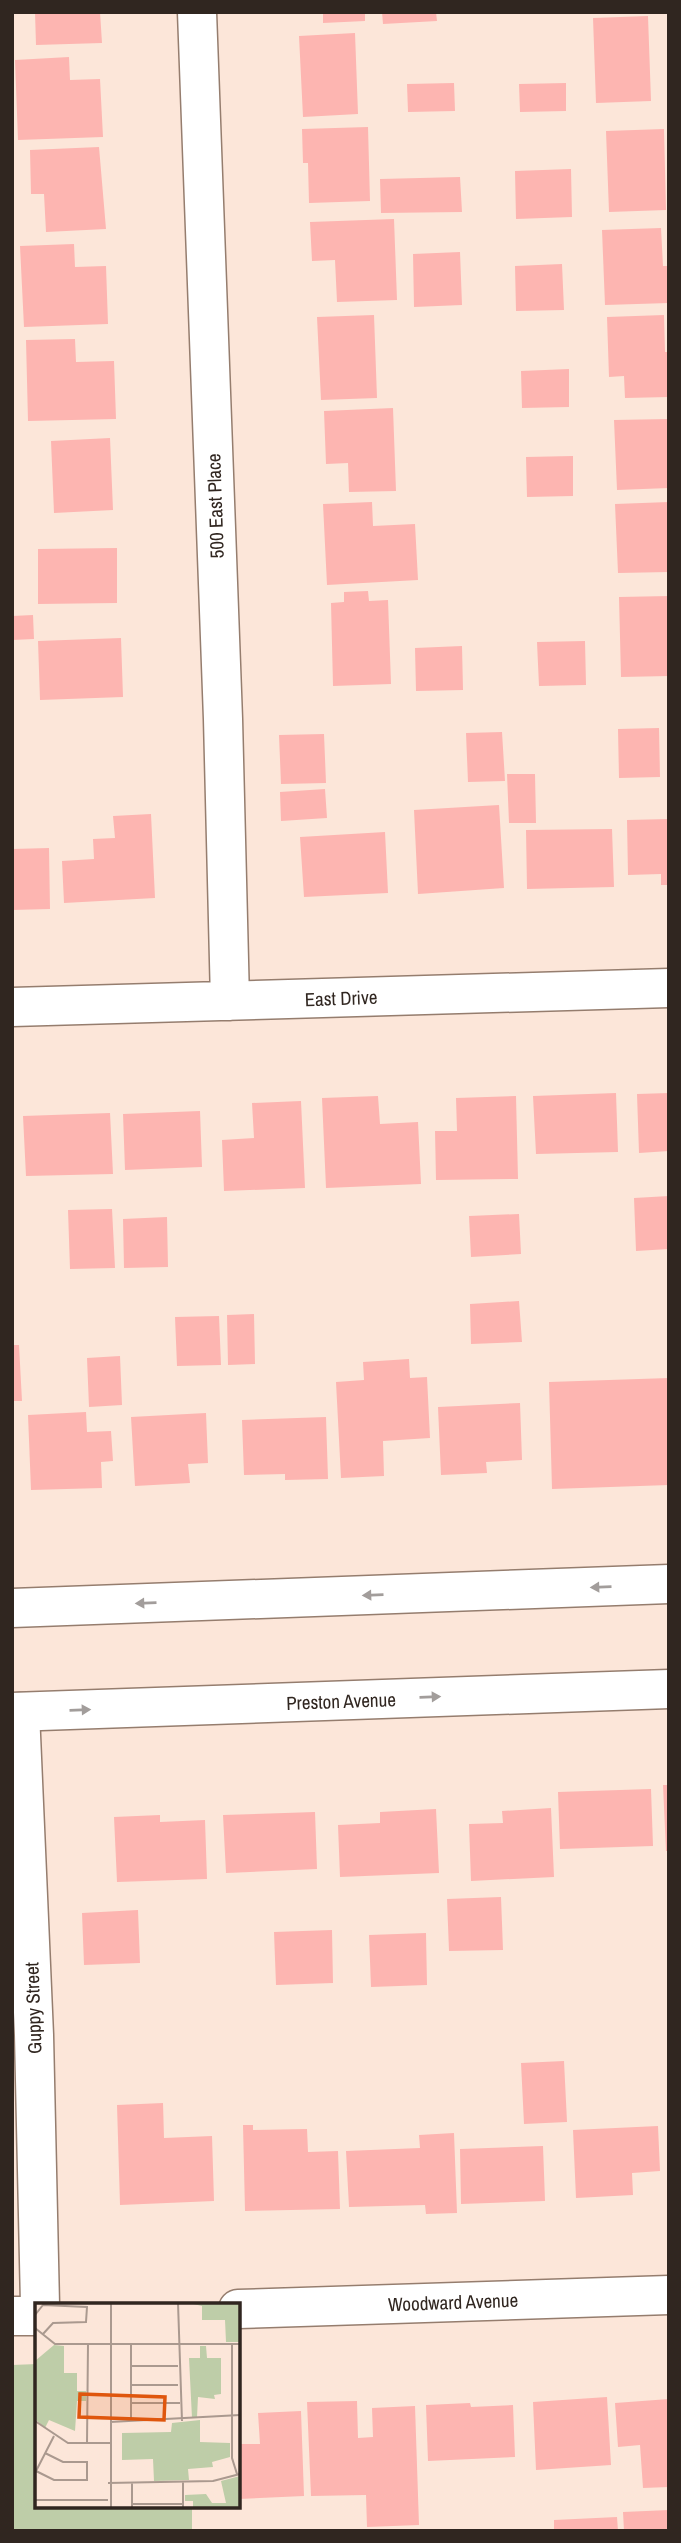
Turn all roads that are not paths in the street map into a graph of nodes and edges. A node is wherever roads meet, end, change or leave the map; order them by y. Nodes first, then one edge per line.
1 (197, 12) edge
2 (669, 988) edge
3 (230, 1001) junction
4 (12, 1007) edge
5 (669, 1584) edge
6 (12, 1608) edge
7 (669, 1689) edge
8 (16, 1712) edge
9 (669, 2295) edge
10 (40, 2303) edge
11 (240, 2309) edge
12 (12, 2316) edge
13 (35, 2316) edge

1 - 3 street, 500 East Place
2 - 3 street, East Drive
3 - 4 street, East Drive
5 -> 6 street
8 -> 7 street, Preston Avenue
8 - 10 street, Guppy Street
9 - 11 street, Woodward Avenue
12 - 13 street

